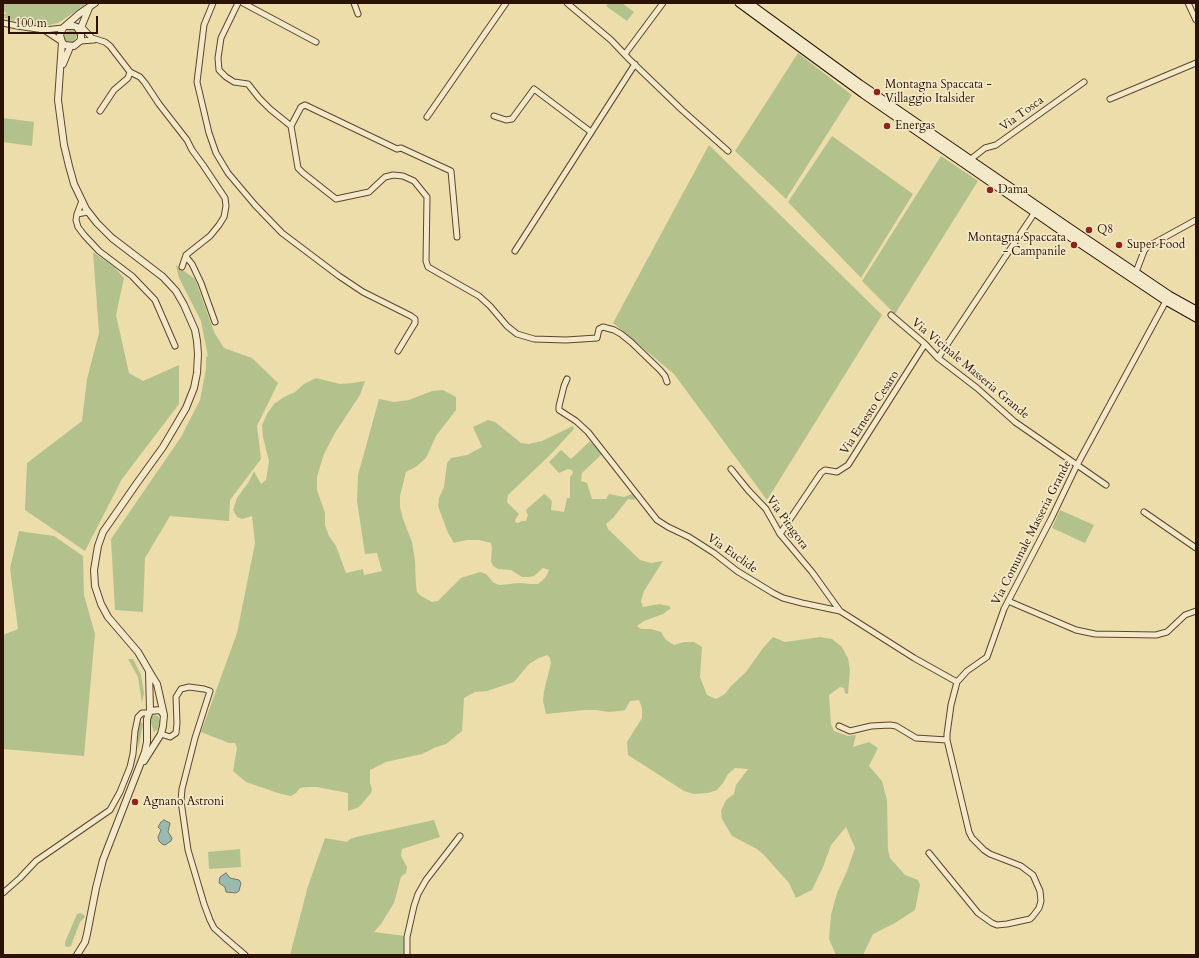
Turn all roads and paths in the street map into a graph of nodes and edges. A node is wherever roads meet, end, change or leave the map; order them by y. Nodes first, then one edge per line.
1 (213, 3) edge
2 (238, 3) edge
3 (243, 3) edge
4 (354, 3) edge
5 (506, 3) edge
6 (567, 3) edge
7 (663, 3) edge
8 (739, 3) edge
9 (750, 3) edge
10 (1188, 3) edge
11 (93, 5) edge
12 (358, 14) dead end
13 (1196, 20) edge
14 (3, 23) edge
15 (65, 27) junction
16 (80, 28) junction
17 (44, 30) junction
18 (97, 40) junction
19 (62, 42) junction
20 (80, 42) junction
21 (316, 42) dead end
22 (70, 47) junction
23 (625, 54) junction
24 (1196, 63) edge
25 (635, 64) junction
26 (60, 69) junction
27 (130, 72) junction
28 (1084, 82) dead end
29 (1110, 99) dead end
30 (100, 111) dead end
31 (494, 116) dead end
32 (427, 117) dead end
33 (291, 126) junction
34 (592, 132) junction
35 (728, 151) dead end
36 (971, 159) junction
37 (82, 201) junction
38 (88, 212) junction
39 (1035, 212) junction
40 (76, 214) junction
41 (1196, 220) edge
42 (457, 237) dead end
43 (515, 251) dead end
44 (186, 255) junction
45 (182, 267) dead end
46 (1136, 272) junction
47 (1166, 301) junction
48 (1196, 310) edge
49 (891, 315) dead end
50 (1196, 318) edge
51 (215, 322) dead end
52 (925, 344) junction
53 (175, 346) dead end
54 (398, 351) dead end
55 (938, 358) junction
56 (567, 378) dead end
57 (667, 382) dead end
58 (1077, 464) junction
59 (731, 469) dead end
60 (1106, 486) dead end
61 (1144, 512) dead end
62 (780, 534) junction
63 (1196, 548) edge
64 (1008, 601) junction
65 (840, 611) junction
66 (1196, 612) edge
67 (149, 671) junction
68 (957, 682) junction
69 (150, 712) junction
70 (164, 715) junction
71 (138, 717) junction
72 (148, 720) junction
73 (840, 726) dead end
74 (148, 729) junction
75 (161, 733) junction
76 (947, 740) junction
77 (140, 768) junction
78 (460, 836) dead end
79 (929, 853) dead end
80 (3, 893) edge
81 (78, 955) edge
82 (245, 955) edge
83 (407, 955) edge

1 - 54 street
2 - 33 street
3 - 21 street
4 - 12 street
5 - 32 street
6 - 23 street
7 - 23 street
8 - 39 main road
9 - 36 main road
10 - 13 street
11 - 15 street
11 - 16 street
14 - 17 street
15 - 16 street
15 - 17 street
15 - 19 street
16 - 18 street
16 - 20 street
17 - 19 street
18 - 20 street
18 - 27 street
19 - 22 street
19 - 26 street
20 - 22 street
22 - 26 street
23 - 25 street
24 - 29 street
25 - 34 street
25 - 35 street
26 - 37 street
27 - 30 street
27 - 44 street
28 - 36 street, Via Tosca
31 - 34 street
33 - 42 street
33 - 57 street
34 - 43 street
36 - 46 main road
37 - 38 street
37 - 40 street
38 - 40 street
38 - 67 street
39 - 47 main road
39 - 55 street
40 - 53 street
41 - 46 street
44 - 45 street
44 - 51 street
46 - 48 main road
47 - 50 main road
47 - 58 street, Via Comunale Masseria Grande
49 - 52 street, Via Vicinale Masseria Grande
52 - 55 street, Via Vicinale Masseria Grande
52 - 62 street, Via Ernesto Cesaro
55 - 58 street, Via Vicinale Masseria Grande
56 - 65 street, Via Euclide
58 - 60 street, Via Vicinale Masseria Grande
58 - 64 street, Via Comunale Masseria Grande
59 - 62 street, Via Pitagora
61 - 63 street
62 - 65 street, Via Pitagora
64 - 66 street
64 - 68 street, Via Comunale Masseria Grande
65 - 68 street, Via Euclide
67 - 69 street
67 - 70 street
68 - 76 street
69 - 70 street
69 - 71 street
69 - 72 street
70 - 75 street
71 - 72 street
71 - 80 street
72 - 74 street
73 - 76 street
74 - 75 street
74 - 77 street
75 - 77 street
75 - 82 street
76 - 79 street
77 - 81 street
78 - 83 street

